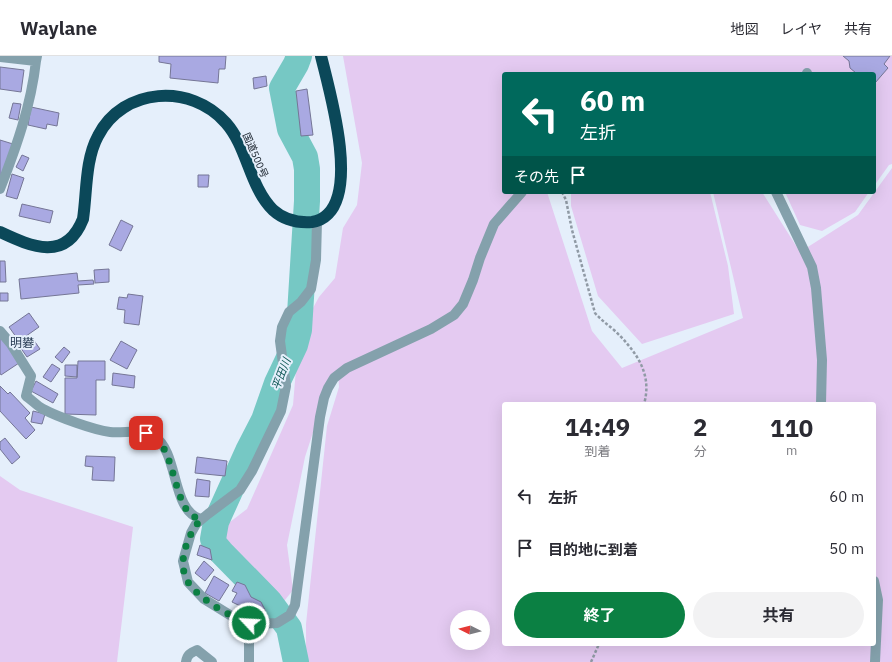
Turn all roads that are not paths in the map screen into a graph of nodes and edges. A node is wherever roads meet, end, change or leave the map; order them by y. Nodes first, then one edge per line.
1 (321, 56) edge
2 (0, 57) edge
3 (36, 59) edge
4 (0, 190) edge
5 (520, 194) edge
6 (777, 194) edge
7 (314, 222) junction
8 (0, 232) edge
9 (0, 331) edge
10 (821, 402) edge
11 (201, 519) junction
12 (876, 590) edge
13 (249, 623) junction
14 (876, 641) edge
15 (876, 646) edge
16 (186, 662) edge
17 (212, 662) edge
18 (249, 662) edge
19 (875, 662) edge

1 - 7 highway
2 - 3 street
3 - 4 street
5 - 13 street
6 - 10 street
7 - 8 highway, 国道500号
7 - 11 street
9 - 11 street
11 - 13 street
12 - 14 street
13 - 18 street
15 - 19 street
16 - 17 street

